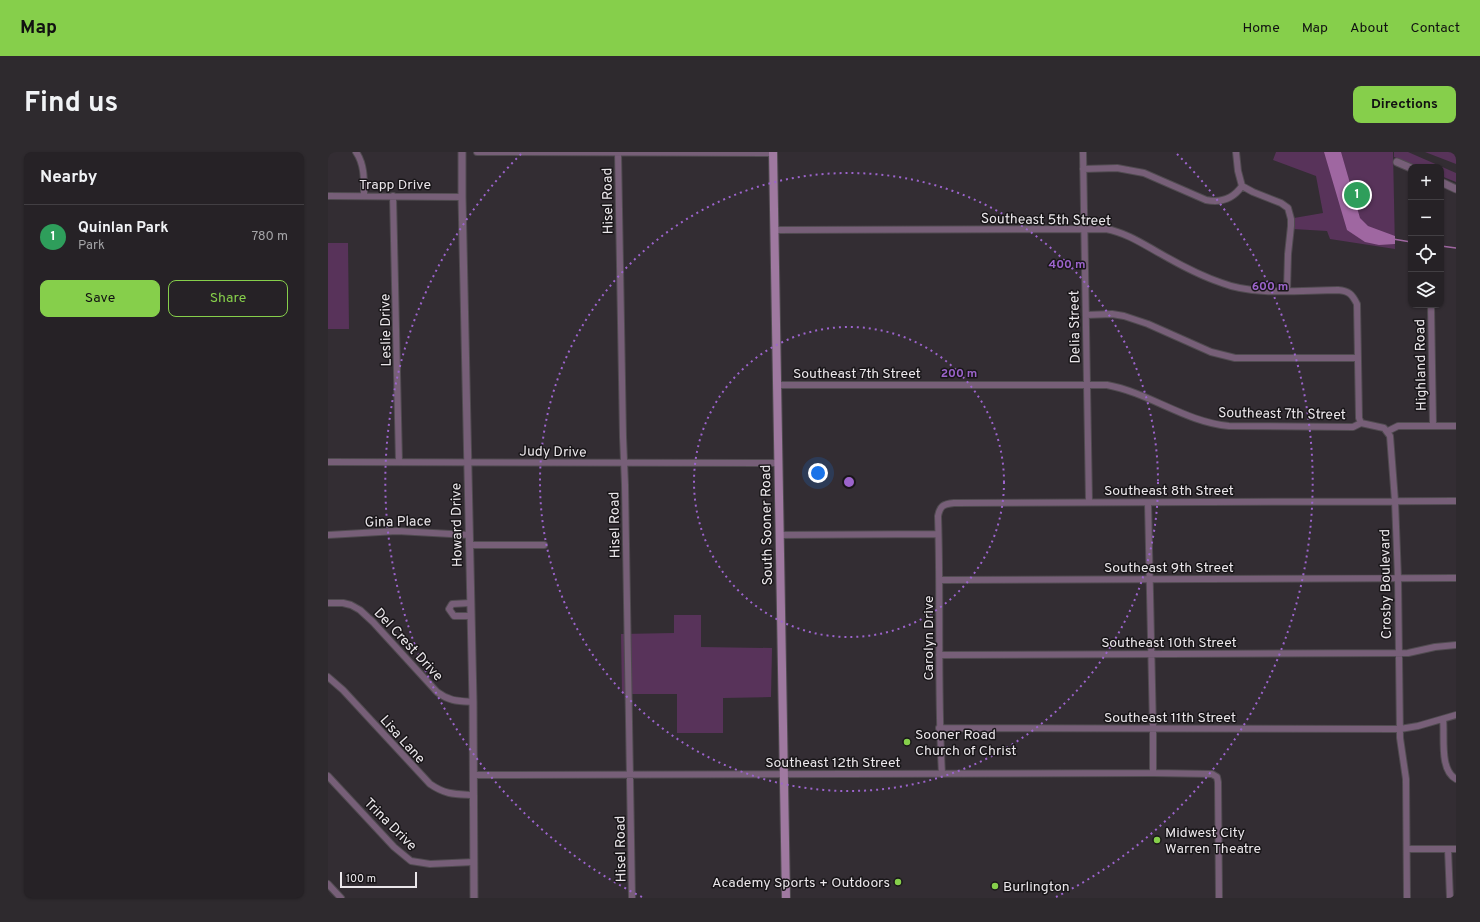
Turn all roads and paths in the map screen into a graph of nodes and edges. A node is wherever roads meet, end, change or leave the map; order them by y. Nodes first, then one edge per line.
1 (356, 152) edge
2 (462, 152) edge
3 (477, 152) edge
4 (1083, 152) edge
5 (1236, 152) edge
6 (618, 153) edge
7 (773, 153) edge
8 (1397, 162) dead end
9 (1408, 167) edge
10 (1083, 169) junction
11 (1444, 185) edge
12 (1242, 186) junction
13 (1456, 189) edge
14 (328, 196) edge
15 (364, 196) junction
16 (393, 196) junction
17 (462, 197) junction
18 (774, 230) junction
19 (1084, 230) junction
20 (1287, 290) junction
21 (1430, 308) edge
22 (1086, 315) junction
23 (1358, 358) junction
24 (1086, 384) junction
25 (777, 385) junction
26 (1361, 424) junction
27 (1433, 425) junction
28 (1456, 426) edge
29 (1388, 432) junction
30 (328, 462) edge
31 (399, 462) junction
32 (467, 462) junction
33 (778, 463) junction
34 (624, 464) junction
35 (1395, 501) junction
36 (1456, 501) edge
37 (1089, 502) junction
38 (1148, 503) junction
39 (944, 504) joint
40 (938, 534) junction
41 (469, 535) junction
42 (779, 535) junction
43 (328, 536) edge
44 (469, 545) junction
45 (544, 545) dead end
46 (1398, 578) junction
47 (1456, 578) edge
48 (1150, 579) junction
49 (940, 580) junction
50 (328, 603) edge
51 (470, 603) junction
52 (471, 616) junction
53 (1456, 646) edge
54 (1398, 653) junction
55 (1151, 654) junction
56 (939, 655) junction
57 (328, 677) edge
58 (473, 702) junction
59 (1456, 715) edge
60 (1443, 719) junction
61 (939, 728) junction
62 (1153, 729) junction
63 (1400, 729) junction
64 (1153, 773) junction
65 (942, 774) junction
66 (473, 775) junction
67 (631, 775) junction
68 (784, 775) junction
69 (328, 776) edge
70 (1456, 779) edge
71 (473, 795) junction
72 (1407, 849) junction
73 (1448, 849) junction
74 (1456, 849) edge
75 (474, 862) junction
76 (328, 884) edge
77 (341, 898) edge
78 (474, 898) edge
79 (632, 898) edge
80 (786, 898) edge
81 (1219, 898) edge
82 (1407, 898) edge
83 (1450, 898) edge

1 - 15 street
2 - 17 street, Howard Drive
3 - 6 street
4 - 10 street, Delia Street
5 - 12 street
6 - 7 street
6 - 34 street, Hisel Road
7 - 18 main road, South Sooner Road
8 - 9 street
10 - 12 street
10 - 19 street, Delia Street
11 - 13 street
12 - 20 street
14 - 15 street, Trapp Drive
15 - 16 street, Trapp Drive
16 - 17 street, Trapp Drive
16 - 31 street, Leslie Drive
17 - 32 street, Howard Drive
18 - 19 street, Southeast 5th Street
18 - 25 main road, South Sooner Road
19 - 20 street, Southeast 5th Street
19 - 22 street, Delia Street
20 - 23 street, Southeast 5th Street
21 - 27 street, Highland Road
22 - 23 street
22 - 24 street, Delia Street
23 - 26 street
24 - 25 street, Southeast 7th Street
24 - 26 street, Southeast 7th Street
24 - 37 street, Delia Street
25 - 33 main road, South Sooner Road
26 - 29 street
27 - 28 street
27 - 29 street
29 - 35 street, Crosby Boulevard
30 - 31 street, Judy Drive
31 - 32 street, Judy Drive
32 - 34 street, Judy Drive
32 - 41 street, Howard Drive
33 - 34 street, Judy Drive
33 - 42 main road, South Sooner Road
34 - 67 street, Hisel Road
35 - 36 street, Southeast 8th Street
35 - 38 street, Southeast 8th Street
35 - 46 street, Crosby Boulevard
37 - 38 street, Southeast 8th Street
37 - 39 street, Southeast 8th Street
38 - 48 street
39 - 40 street, Carolyn Drive
40 - 42 street
40 - 49 street, Carolyn Drive
41 - 43 street, Gina Place
41 - 44 street, Howard Drive
42 - 68 main road, South Sooner Road
44 - 45 street
44 - 51 street, Howard Drive
46 - 47 street, Southeast 9th Street
46 - 48 street, Southeast 9th Street
46 - 54 street, Crosby Boulevard
48 - 49 street, Southeast 9th Street
48 - 55 street
49 - 56 street, Carolyn Drive
50 - 58 street, Del Crest Drive
51 - 52 street, Howard Drive
51 - 52 street
52 - 58 street, Howard Drive
53 - 54 street, Southeast 10th Street
54 - 55 street, Southeast 10th Street
54 - 63 street, Crosby Boulevard
55 - 56 street, Southeast 10th Street
55 - 62 street
56 - 61 street, Carolyn Drive
57 - 71 street, Lisa Lane
58 - 66 street, Howard Drive
59 - 60 street, Southeast 11th Street
60 - 63 street, Southeast 11th Street
60 - 70 street
61 - 62 street, Southeast 11th Street
61 - 65 street, Carolyn Drive
62 - 63 street, Southeast 11th Street
62 - 64 street
63 - 72 street, Crosby Boulevard
64 - 65 street, Southeast 12th Street
64 - 81 street, Southeast 12th Street
65 - 68 street, Southeast 12th Street
66 - 67 street, Southeast 12th Street
66 - 71 street, Howard Drive
67 - 68 street, Southeast 12th Street
67 - 79 street, Hisel Road
68 - 80 main road, South Sooner Road
69 - 75 street, Trina Drive
71 - 75 street, Howard Drive
72 - 73 street
72 - 82 street, Crosby Boulevard
73 - 74 street
73 - 83 street
75 - 78 street, Howard Drive
76 - 77 street

